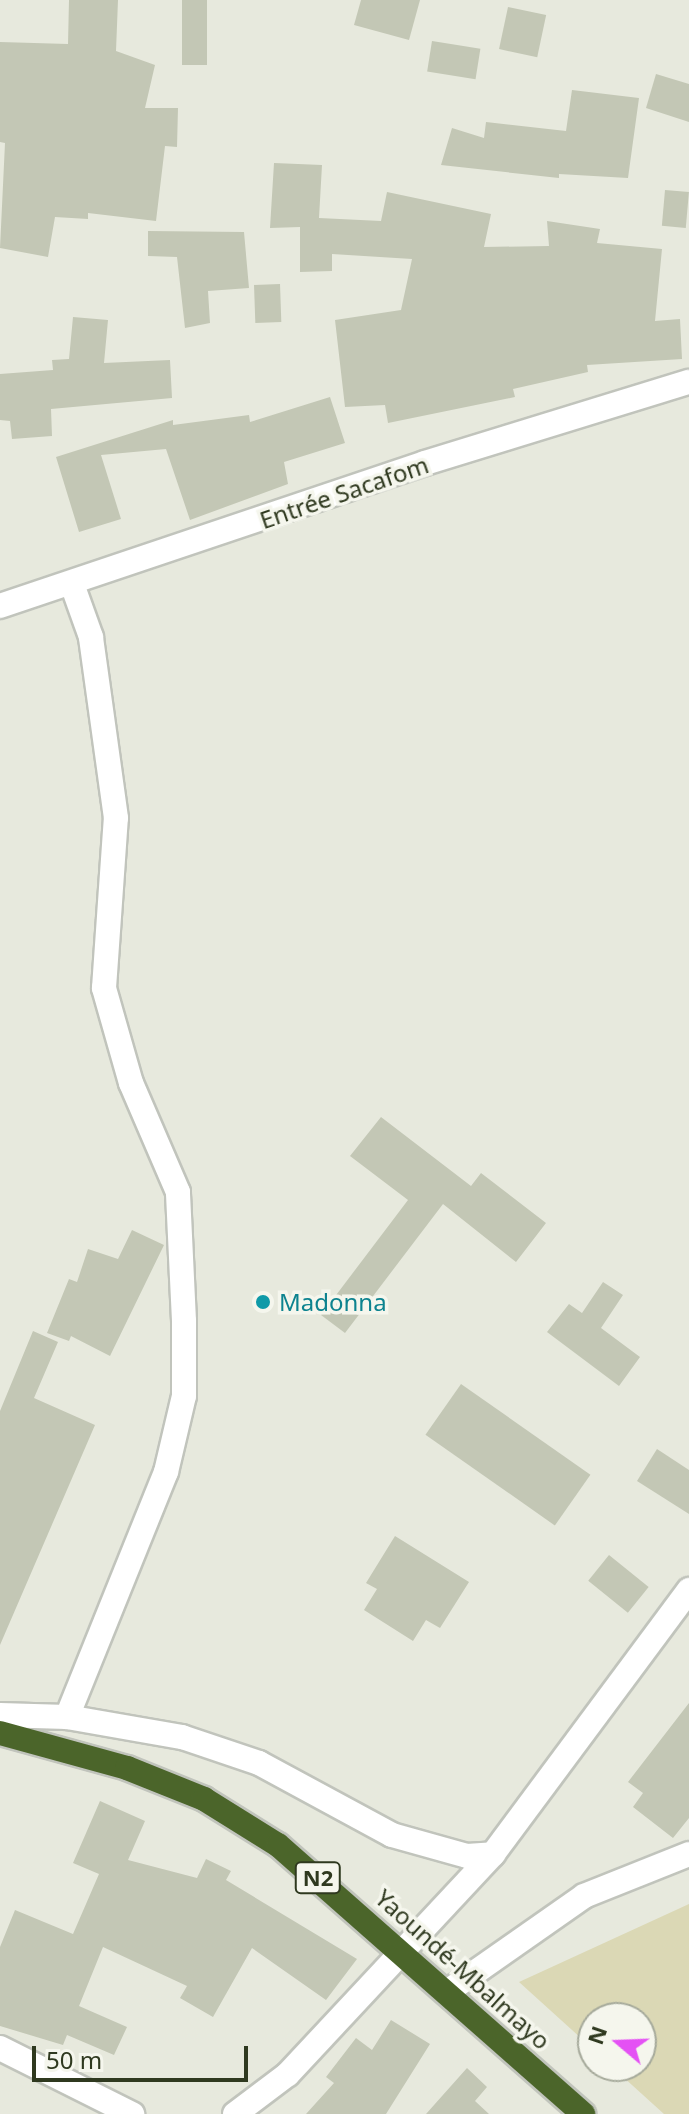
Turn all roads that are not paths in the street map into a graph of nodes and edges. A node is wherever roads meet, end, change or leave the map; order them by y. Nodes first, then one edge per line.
1 (689, 382) edge
2 (72, 584) junction
3 (0, 606) edge
4 (689, 1590) edge
5 (0, 1715) edge
6 (67, 1717) junction
7 (0, 1733) edge
8 (493, 1854) junction
9 (683, 1862) edge
10 (400, 1950) junction
11 (447, 1992) junction
12 (0, 2048) edge
13 (132, 2114) edge
14 (235, 2114) edge
15 (583, 2114) edge

1 - 2 street, Entrée Sacafom
2 - 3 street, Entrée Sacafom
2 - 6 street
4 - 8 street
5 - 6 street
6 - 8 street
7 - 10 highway, Yaoundé-Mbalmayo / N2
8 - 10 street
9 - 11 street
10 - 11 highway, Yaoundé-Mbalmayo / N2
10 - 14 street
11 - 15 highway, Yaoundé-Mbalmayo / N2
12 - 13 street

